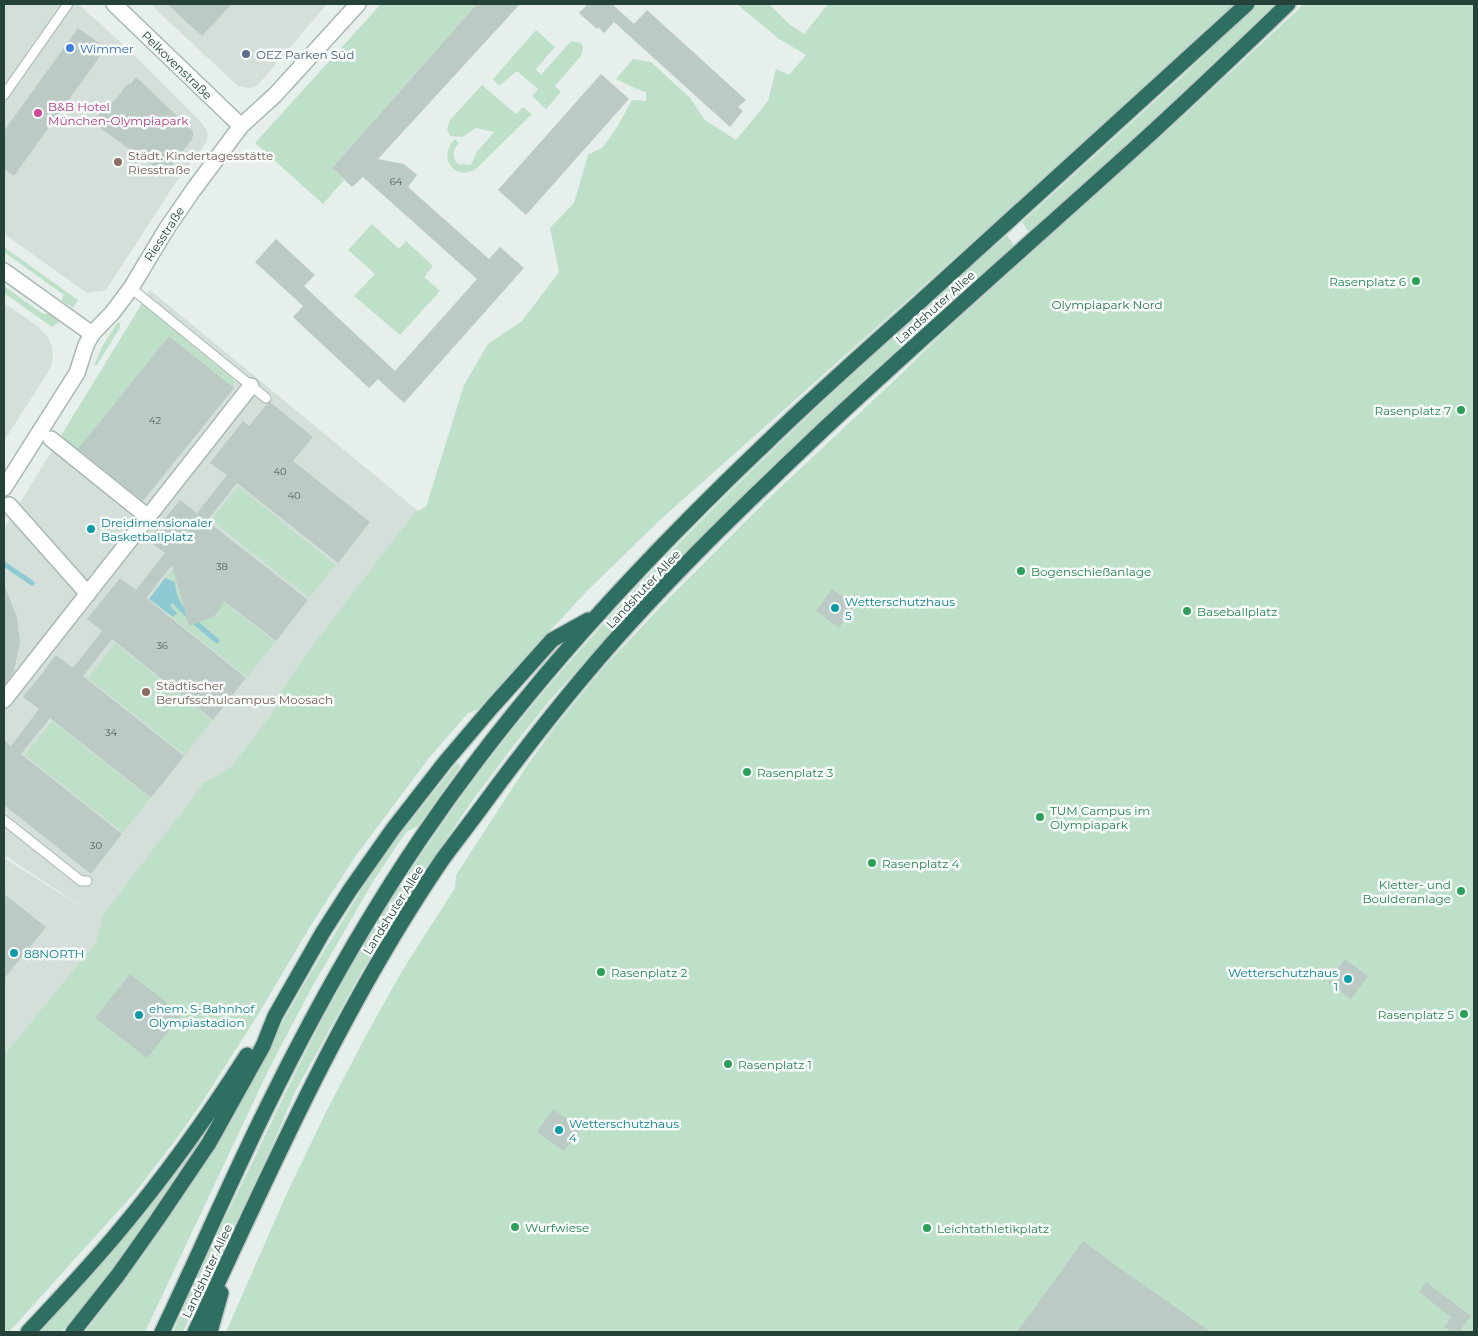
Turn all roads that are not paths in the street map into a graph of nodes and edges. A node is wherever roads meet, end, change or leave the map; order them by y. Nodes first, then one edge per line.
1 (68, 4) edge
2 (114, 4) edge
3 (358, 4) edge
4 (1247, 4) edge
5 (1288, 4) edge
6 (5, 93) edge
7 (242, 126) junction
8 (4, 271) edge
9 (131, 288) junction
10 (92, 334) junction
11 (252, 386) junction
12 (266, 398) dead end
13 (50, 439) dead end
14 (4, 488) edge
15 (9, 505) dead end
16 (148, 517) junction
17 (88, 594) junction
18 (599, 615) junction
19 (4, 700) edge
20 (4, 820) edge
21 (86, 881) dead end
22 (275, 1016) junction
23 (232, 1253) junction
24 (28, 1332) edge
25 (73, 1332) edge
26 (162, 1332) edge
27 (195, 1332) edge
28 (210, 1332) edge

1 - 6 lane
2 - 7 street, Pelkovenstraße
3 - 7 street, Riesstraße
4 - 18 highway, Landshuter Allee
5 - 23 highway, Landshuter Allee
7 - 9 street, Riesstraße
8 - 10 street
9 - 10 street, Riesstraße
9 - 11 lane
10 - 14 street, Riesstraße
11 - 12 lane
11 - 16 street
13 - 16 street
15 - 17 street
16 - 17 street
17 - 19 street
18 - 22 highway
18 - 26 highway, Landshuter Allee
20 - 21 lane
22 - 24 highway
22 - 25 highway
23 - 27 highway, Landshuter Allee
23 - 28 highway

